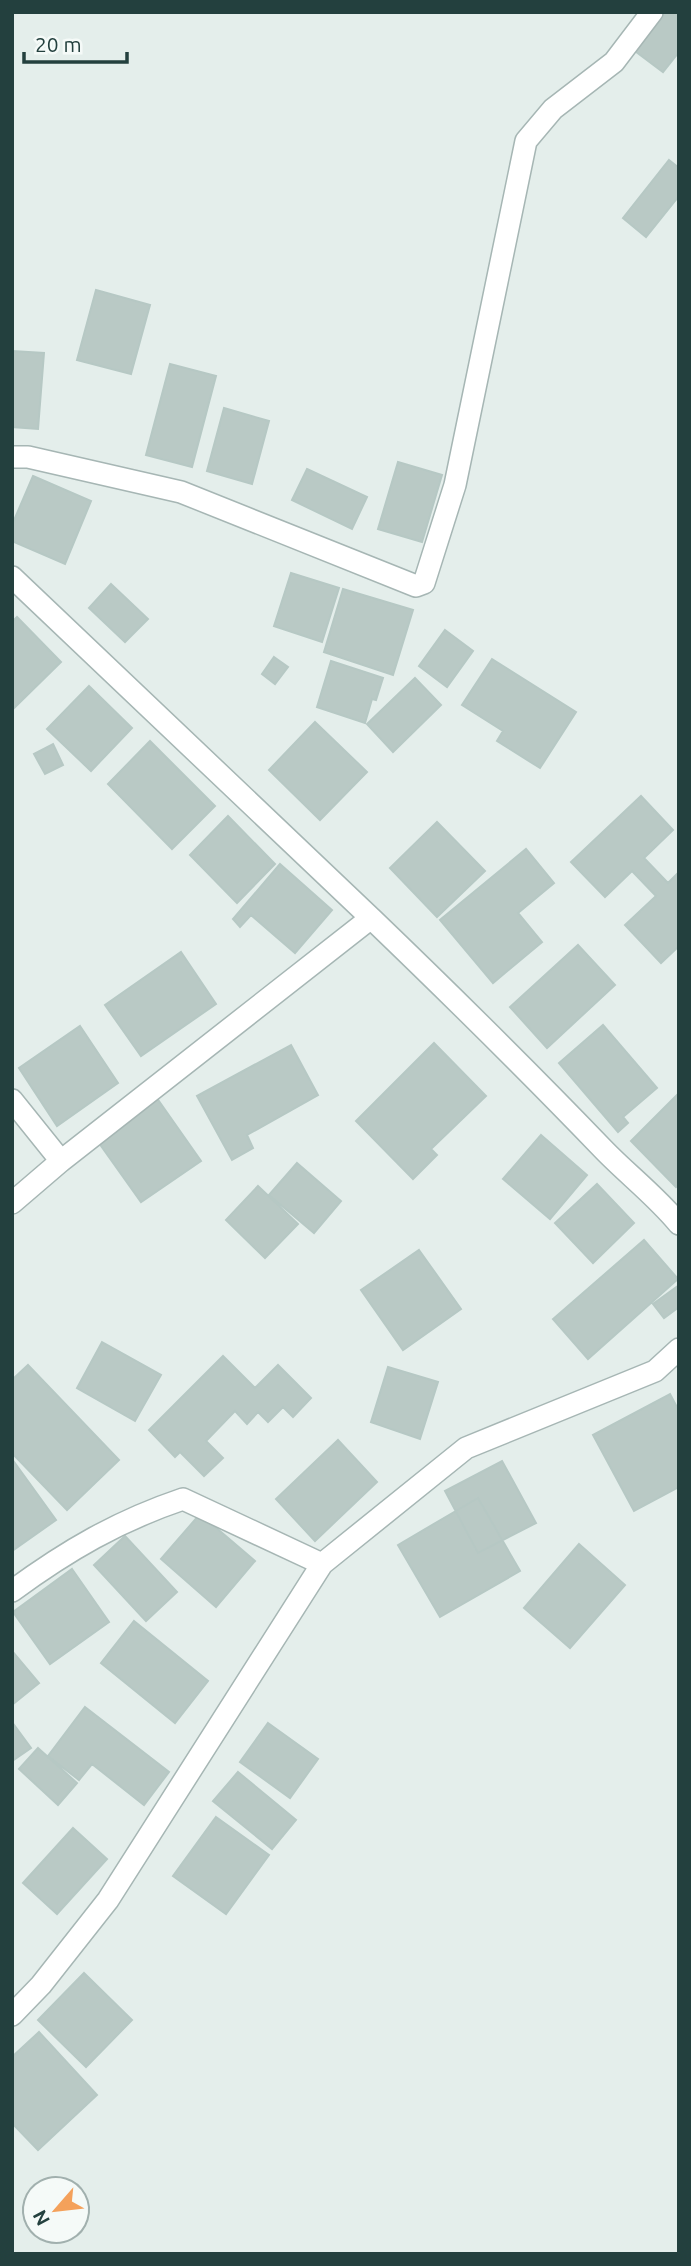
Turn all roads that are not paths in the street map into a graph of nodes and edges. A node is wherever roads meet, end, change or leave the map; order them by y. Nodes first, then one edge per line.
1 (652, 12) edge
2 (12, 457) edge
3 (12, 577) edge
4 (371, 918) junction
5 (12, 1100) edge
6 (61, 1161) junction
7 (12, 1203) edge
8 (679, 1224) edge
9 (679, 1349) edge
10 (322, 1564) junction
11 (12, 1591) edge
12 (12, 2015) edge

1 - 2 street
3 - 4 street
4 - 6 street
4 - 8 street
5 - 6 street
6 - 7 street
9 - 10 street
10 - 11 street
10 - 12 street

